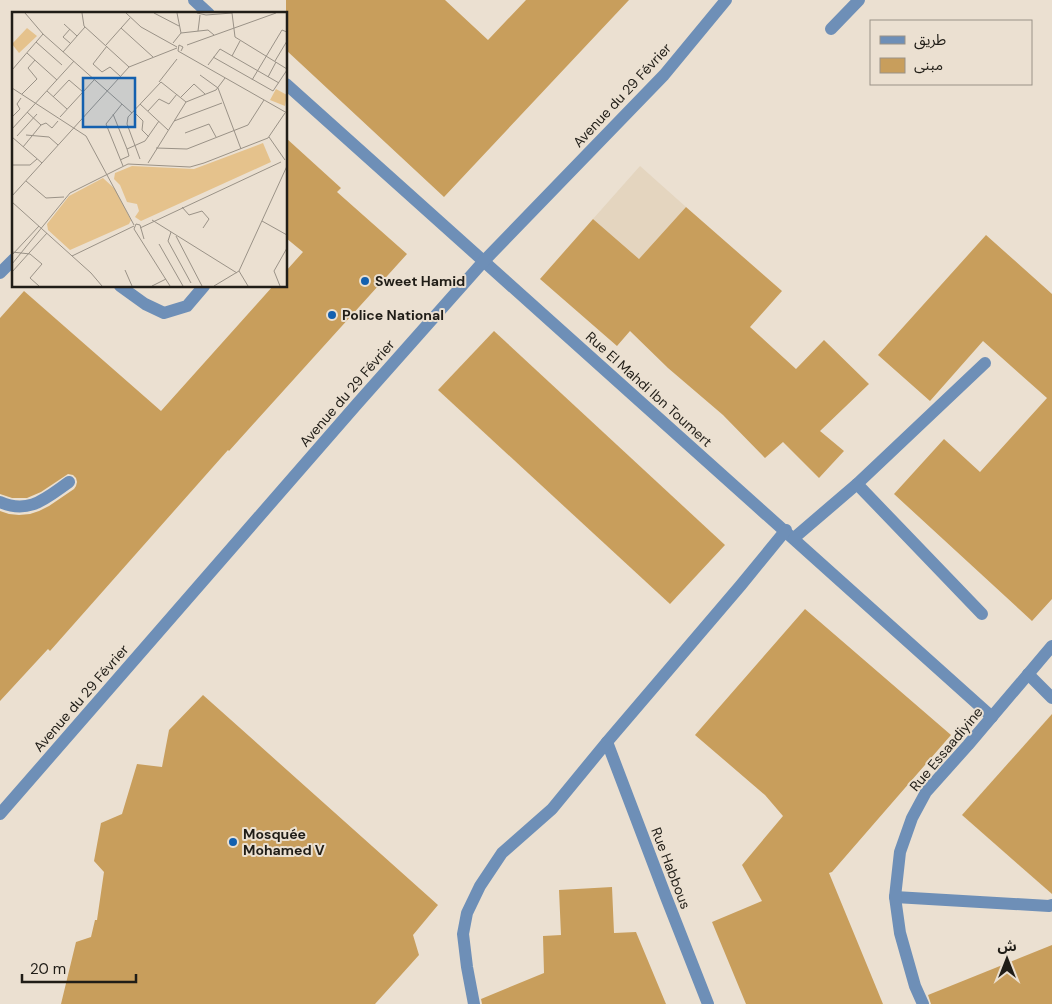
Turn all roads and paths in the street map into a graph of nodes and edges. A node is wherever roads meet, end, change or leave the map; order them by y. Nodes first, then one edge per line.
1 (194, 0) edge
2 (726, 0) edge
3 (859, 0) edge
4 (207, 12) edge
5 (831, 29) dead end
6 (288, 86) edge
7 (12, 261) edge
8 (483, 262) junction
9 (0, 274) edge
10 (123, 288) edge
11 (202, 288) edge
12 (984, 363) dead end
13 (69, 482) dead end
14 (857, 484) junction
15 (0, 502) edge
16 (790, 534) junction
17 (982, 614) dead end
18 (1052, 646) edge
19 (1028, 674) junction
20 (1052, 698) edge
21 (992, 716) junction
22 (607, 742) junction
23 (0, 814) edge
24 (895, 897) junction
25 (1052, 905) edge
26 (474, 1004) edge
27 (708, 1004) edge
28 (923, 1004) edge

1 - 4 street
2 - 8 street, Avenue du 29 Février
3 - 5 street
6 - 8 street, Rue El Mahdi Ibn Toumert
7 - 9 street
8 - 16 street, Rue El Mahdi Ibn Toumert
8 - 23 street, Avenue du 29 Février
10 - 11 street
12 - 14 street
13 - 15 street
14 - 16 street
14 - 17 street
16 - 21 street, Rue El Mahdi Ibn Toumert
16 - 22 street
18 - 19 street, Rue Essaadiyine
19 - 20 street
19 - 21 street, Rue Essaadiyine
21 - 24 street, Rue Essaadiyine
22 - 26 street
22 - 27 street, Rue Habbous
24 - 25 street
24 - 28 street, Rue Essaadiyine

